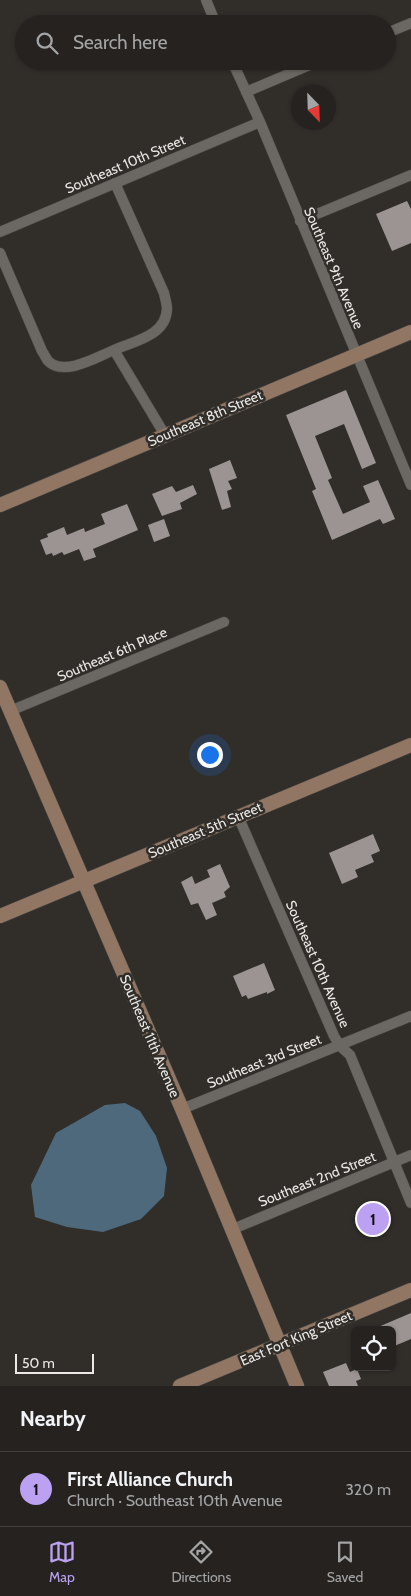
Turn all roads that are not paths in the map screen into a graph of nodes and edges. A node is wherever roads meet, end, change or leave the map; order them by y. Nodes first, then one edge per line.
1 (206, 0) edge
2 (212, 15) edge
3 (411, 23) edge
4 (396, 29) edge
5 (236, 70) edge
6 (298, 70) edge
7 (246, 92) junction
8 (260, 122) junction
9 (411, 175) edge
10 (115, 183) junction
11 (300, 221) junction
12 (0, 232) edge
13 (0, 253) edge
14 (411, 332) edge
15 (114, 350) junction
16 (356, 355) junction
17 (165, 435) junction
18 (411, 485) edge
19 (0, 504) edge
20 (224, 622) dead end
21 (0, 687) edge
22 (10, 711) junction
23 (411, 745) edge
24 (238, 816) junction
25 (84, 882) junction
26 (0, 916) edge
27 (411, 1016) edge
28 (340, 1046) junction
29 (182, 1109) junction
30 (411, 1155) edge
31 (393, 1162) junction
32 (411, 1203) edge
33 (233, 1229) junction
34 (411, 1290) edge
35 (280, 1345) junction
36 (180, 1386) edge
37 (297, 1386) edge

1 - 2 street
3 - 4 street
5 - 7 street, Southeast 9th Avenue
6 - 7 street
7 - 8 street, Southeast 9th Avenue
8 - 10 street, Southeast 10th Street
8 - 11 street, Southeast 9th Avenue
9 - 11 street
10 - 12 street, Southeast 10th Street
10 - 15 street
11 - 16 street, Southeast 9th Avenue
13 - 15 street
14 - 16 street, Southeast 8th Street
15 - 17 street
16 - 17 street, Southeast 8th Street
16 - 18 street, Southeast 9th Avenue
17 - 19 street, Southeast 8th Street
20 - 22 street, Southeast 6th Place
21 - 22 street, Southeast 11th Avenue
22 - 25 street, Southeast 11th Avenue
23 - 24 street, Southeast 5th Street
24 - 25 street, Southeast 5th Street
24 - 28 street, Southeast 10th Avenue
25 - 26 street, Southeast 5th Street
25 - 29 street, Southeast 11th Avenue
27 - 28 street, Southeast 3rd Street
28 - 29 street, Southeast 3rd Street
28 - 31 street, Southeast 10th Avenue
29 - 33 street, Southeast 11th Avenue
30 - 31 street, Southeast 2nd Street
31 - 32 street, Southeast 10th Avenue
31 - 33 street, Southeast 2nd Street
33 - 35 street, Southeast 11th Avenue
34 - 35 street, East Fort King Street
35 - 36 street, East Fort King Street
35 - 37 street, Southeast 11th Avenue

